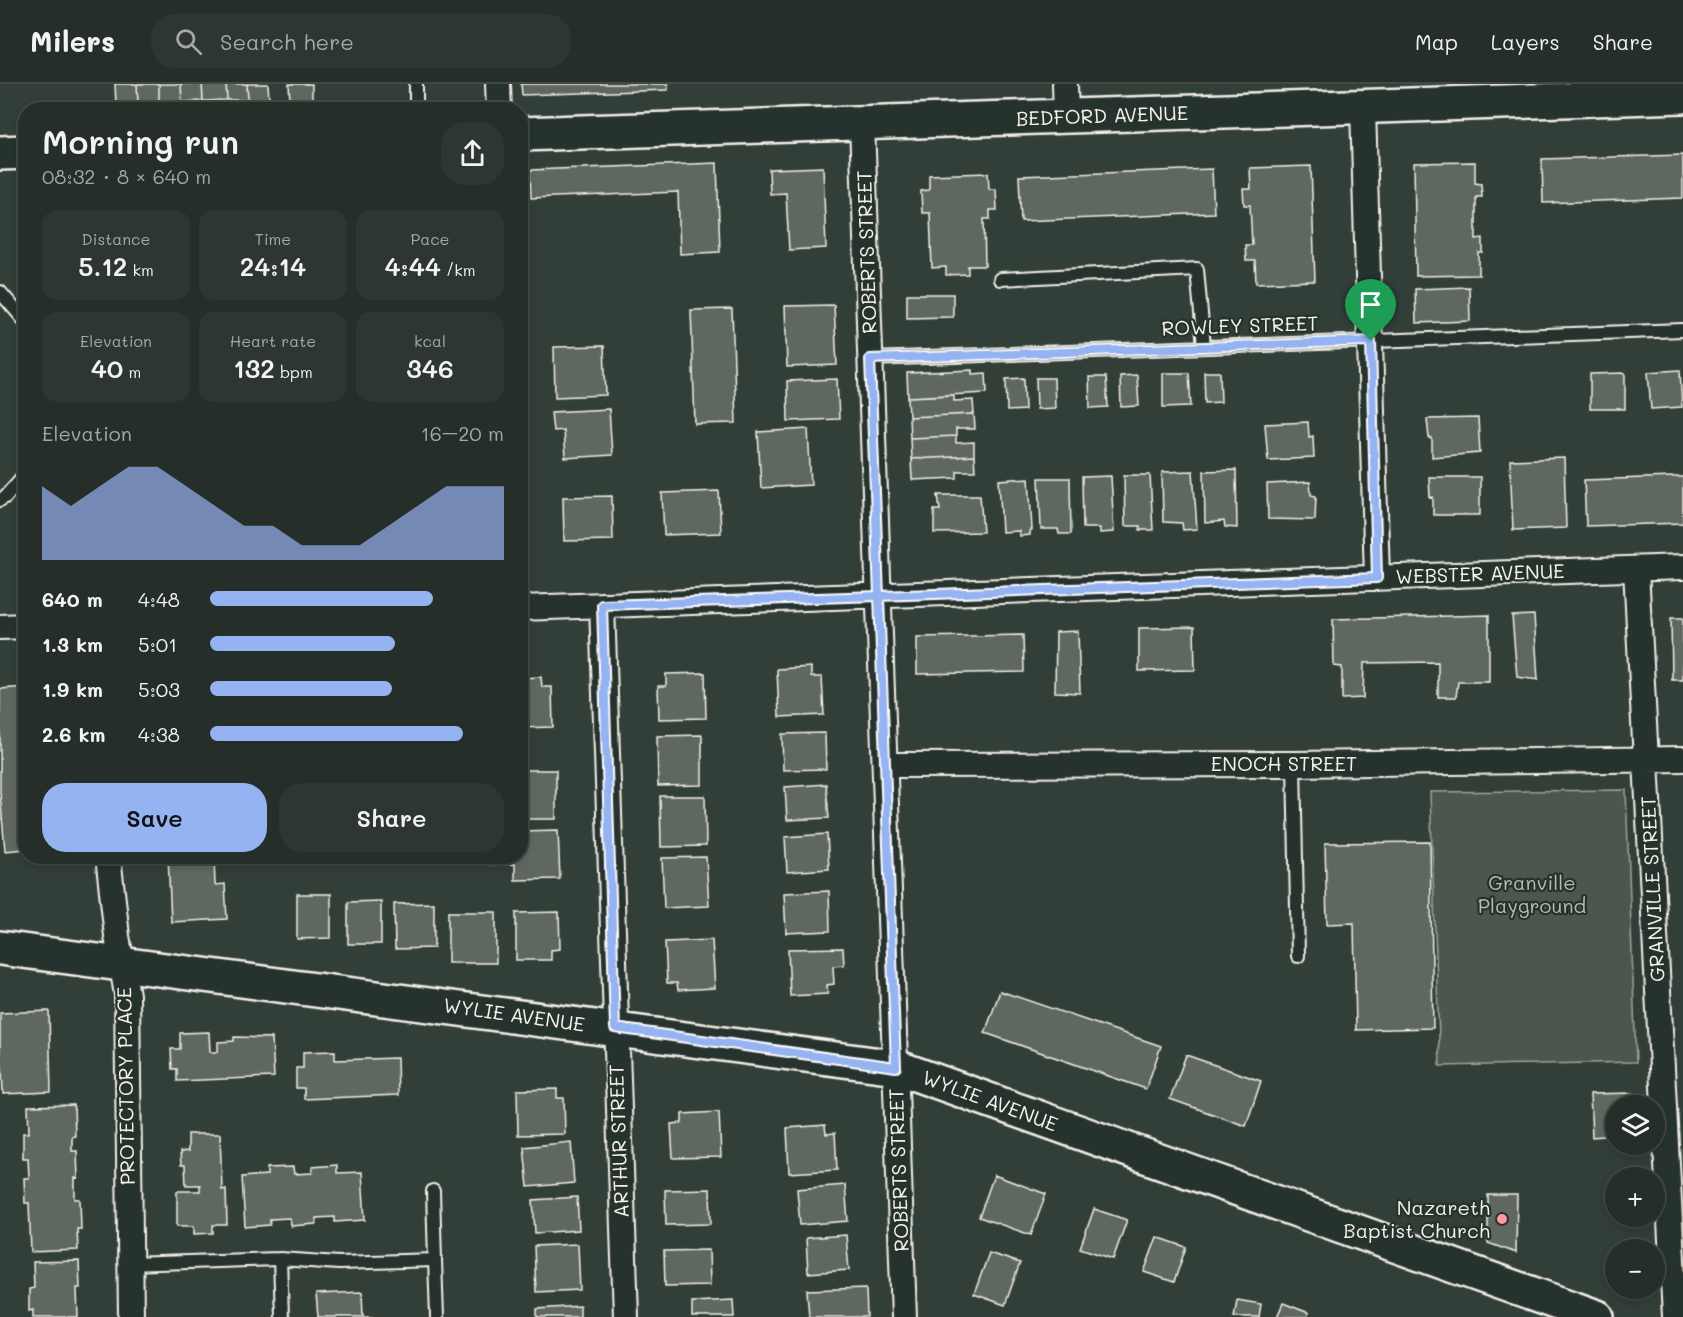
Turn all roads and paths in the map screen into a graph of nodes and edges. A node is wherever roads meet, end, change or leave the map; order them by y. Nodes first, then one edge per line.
1 (416, 84) edge
2 (498, 84) edge
3 (1065, 84) edge
4 (1683, 96) edge
5 (416, 102) edge
6 (499, 102) edge
7 (1363, 108) junction
8 (1066, 117) junction
9 (862, 123) junction
10 (528, 134) edge
11 (18, 152) edge
12 (0, 153) edge
13 (1000, 279) dead end
14 (0, 292) edge
15 (18, 313) edge
16 (1683, 330) edge
17 (1371, 341) junction
18 (1204, 347) junction
19 (870, 359) junction
20 (18, 481) edge
21 (0, 500) edge
22 (1683, 567) edge
23 (1636, 569) junction
24 (1377, 578) junction
25 (879, 596) junction
26 (602, 605) junction
27 (528, 608) edge
28 (18, 626) edge
29 (0, 627) edge
30 (1683, 759) edge
31 (1646, 760) junction
32 (1294, 764) junction
33 (885, 765) junction
34 (109, 864) edge
35 (0, 948) edge
36 (1298, 956) dead end
37 (121, 963) junction
38 (615, 1028) junction
39 (896, 1067) junction
40 (433, 1191) dead end
41 (280, 1259) junction
42 (435, 1260) junction
43 (129, 1264) junction
44 (131, 1317) edge
45 (282, 1317) edge
46 (437, 1317) edge
47 (626, 1317) edge
48 (904, 1317) edge
49 (1597, 1317) edge
50 (1675, 1317) edge

1 - 5 lane
2 - 6 street
3 - 8 street
4 - 7 street, BEDFORD AVENUE
7 - 8 street, BEDFORD AVENUE
7 - 17 street
8 - 9 street, BEDFORD AVENUE
9 - 10 street, BEDFORD AVENUE
9 - 19 street, ROBERTS STREET
11 - 12 street
13 - 18 lane
14 - 15 lane
16 - 17 lane, ROWLEY STREET
17 - 18 lane, ROWLEY STREET
17 - 24 street
18 - 19 lane, ROWLEY STREET
19 - 25 street, ROBERTS STREET
20 - 21 lane
22 - 23 street, WEBSTER AVENUE
23 - 24 street, WEBSTER AVENUE
23 - 31 street, GRANVILLE STREET
24 - 25 street, WEBSTER AVENUE
25 - 26 street, WEBSTER AVENUE
25 - 33 street, ROBERTS STREET
26 - 27 street, WEBSTER AVENUE
26 - 38 street, ARTHUR STREET
28 - 29 street
30 - 31 street, ENOCH STREET
31 - 32 street, ENOCH STREET
31 - 50 street, GRANVILLE STREET
32 - 33 street, ENOCH STREET
32 - 36 lane
33 - 39 street, ROBERTS STREET
34 - 37 street, PROTECTORY PLACE
35 - 37 street, WYLIE AVENUE
37 - 38 street, WYLIE AVENUE
37 - 43 street, PROTECTORY PLACE
38 - 39 street, WYLIE AVENUE
38 - 47 street, ARTHUR STREET
39 - 48 street, ROBERTS STREET
39 - 49 street, WYLIE AVENUE
40 - 42 lane
41 - 42 lane
41 - 43 lane
41 - 45 lane
42 - 46 lane
43 - 44 street, PROTECTORY PLACE

